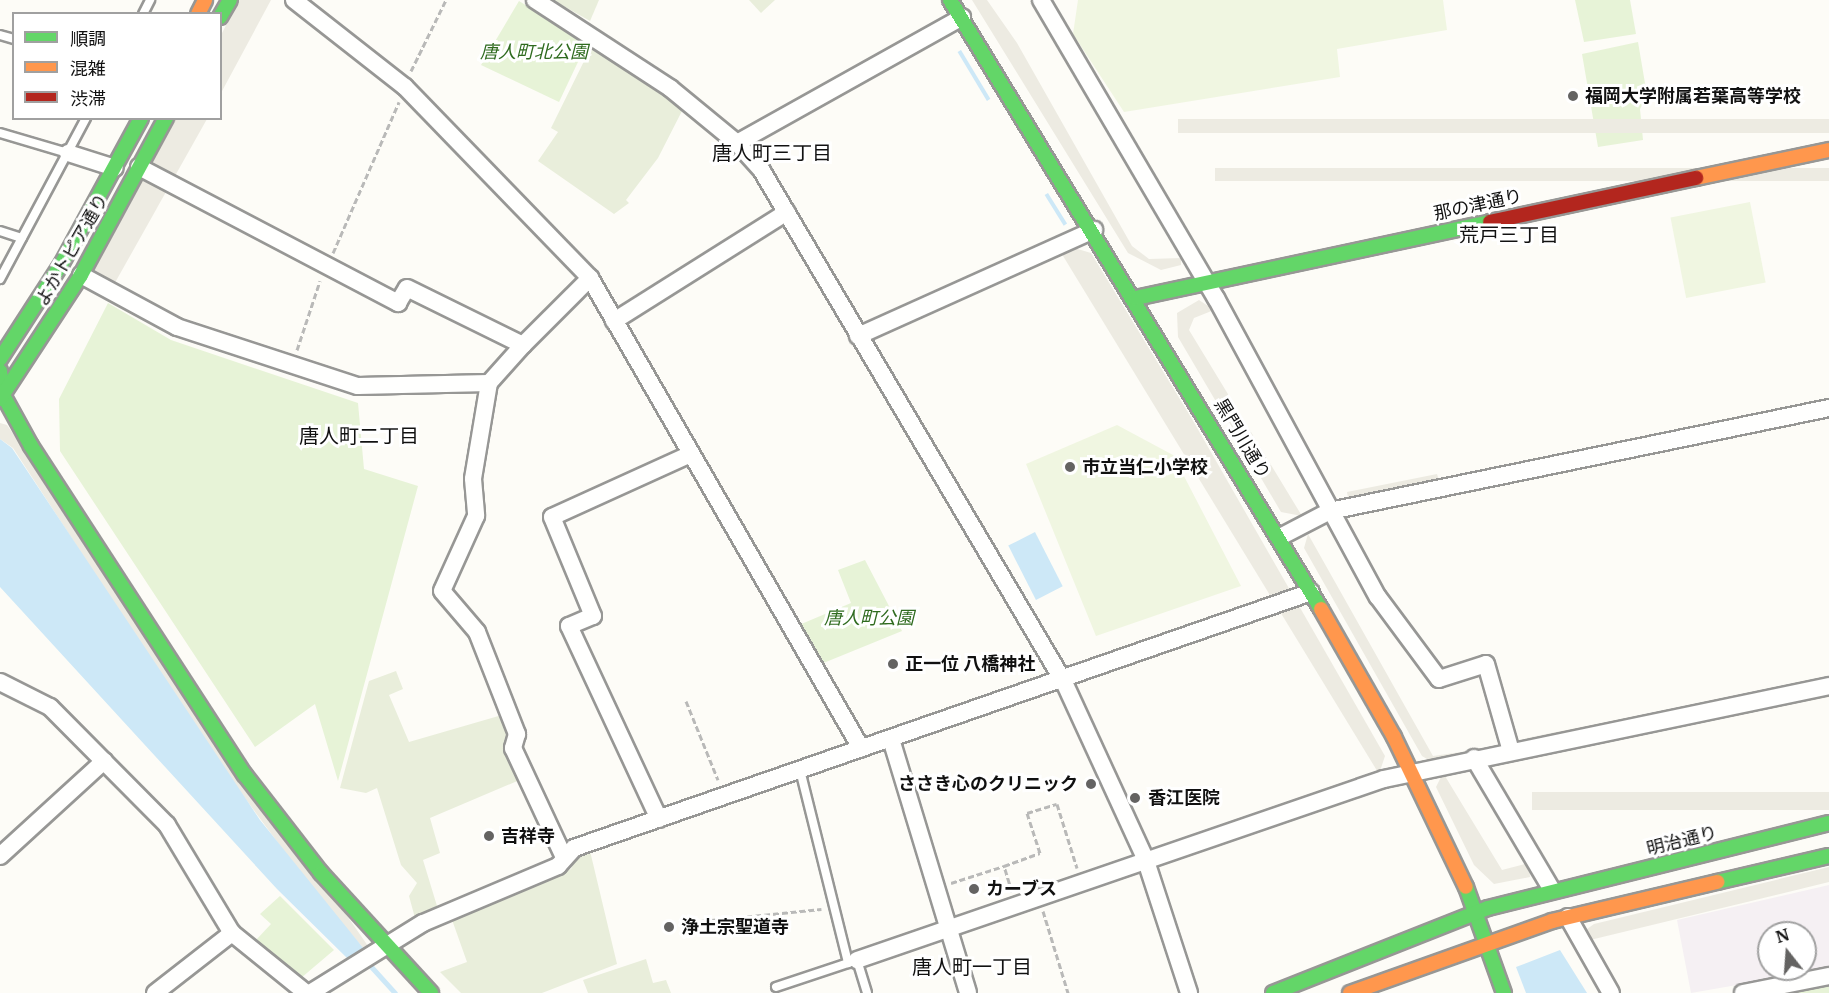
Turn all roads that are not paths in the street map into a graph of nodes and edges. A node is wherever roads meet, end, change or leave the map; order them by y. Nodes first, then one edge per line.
1 (230, 0) edge
2 (294, 0) edge
3 (535, 0) edge
4 (950, 0) edge
5 (1041, 0) edge
6 (222, 14) edge
7 (962, 17) junction
8 (85, 120) edge
9 (140, 120) edge
10 (165, 120) edge
11 (0, 133) edge
12 (737, 143) junction
13 (1829, 150) edge
14 (68, 153) junction
15 (139, 167) junction
16 (115, 168) junction
17 (787, 212) junction
18 (1094, 230) junction
19 (0, 231) edge
20 (22, 238) junction
21 (81, 275) junction
22 (0, 279) edge
23 (590, 279) junction
24 (1202, 281) junction
25 (1136, 297) junction
26 (614, 321) junction
27 (858, 336) junction
28 (523, 345) junction
29 (0, 360) edge
30 (0, 371) edge
31 (489, 383) junction
32 (1, 397) edge
33 (1829, 408) edge
34 (691, 454) junction
35 (1330, 511) junction
36 (1280, 537) junction
37 (1311, 592) junction
38 (0, 682) edge
39 (1064, 682) junction
40 (1829, 686) edge
41 (891, 740) junction
42 (861, 748) junction
43 (1511, 751) junction
44 (1474, 759) junction
45 (104, 761) junction
46 (800, 770) junction
47 (1411, 772) junction
48 (659, 819) junction
49 (1829, 823) edge
50 (563, 855) junction
51 (0, 856) edge
52 (1829, 856) edge
53 (1145, 858) junction
54 (1548, 891) junction
55 (1482, 909) junction
56 (1560, 919) junction
57 (950, 929) junction
58 (232, 933) junction
59 (1493, 941) junction
60 (380, 950) junction
61 (853, 962) junction
62 (1829, 976) edge
63 (776, 987) dead end
64 (155, 993) edge
65 (306, 993) edge
66 (310, 993) edge
67 (431, 993) edge
68 (867, 993) edge
69 (968, 993) edge
70 (1189, 993) edge
71 (1273, 993) edge
72 (1350, 993) edge
73 (1504, 993) edge
74 (1611, 993) edge
75 (1743, 993) edge

1 - 6 street
2 - 23 street
3 - 12 street
4 - 7 street, 黒門川通り
5 - 24 street
7 - 12 street
7 - 18 street, 黒門川通り
8 - 14 lane
9 - 16 street, よかトピア通り
10 - 15 street, よかトピア通り
11 - 14 lane
12 - 17 street
13 - 24 street, 那の津通り
14 - 16 street
14 - 20 lane
15 - 21 street, よかトピア通り
15 - 28 street
16 - 29 street, よかトピア通り
17 - 26 street
17 - 27 street
18 - 25 street, 黒門川通り
18 - 27 street
19 - 20 lane
20 - 22 lane
21 - 31 street
21 - 32 street, よかトピア通り
23 - 26 street
23 - 28 street
24 - 25 street, 那の津通り
24 - 35 street
25 - 36 street, 黒門川通り
26 - 34 street
27 - 39 street
28 - 31 street
30 - 32 street
31 - 50 street
32 - 60 street
33 - 35 street
34 - 42 street
34 - 48 street
35 - 36 street
35 - 43 street
36 - 37 street, 黒門川通り
37 - 39 street
37 - 47 street, 黒門川通り
38 - 45 street
39 - 41 street
39 - 53 street
40 - 43 street
41 - 42 street
41 - 57 street
42 - 46 street
43 - 44 street
44 - 47 street
44 - 54 street
45 - 51 street
45 - 58 street
46 - 48 street
46 - 61 lane
47 - 53 street
47 - 55 street, 黒門川通り
48 - 50 street
49 - 54 street, 明治通り
50 - 60 street
52 - 56 street
53 - 57 street
53 - 70 street
54 - 55 street, 明治通り
55 - 59 street, 黒門川通り
55 - 71 street
56 - 59 street
56 - 74 street
57 - 61 street
57 - 69 street
58 - 64 street
58 - 65 street
59 - 72 street
59 - 73 street, 黒門川通り
60 - 66 street
60 - 67 street
61 - 63 lane
61 - 68 lane
62 - 75 street

